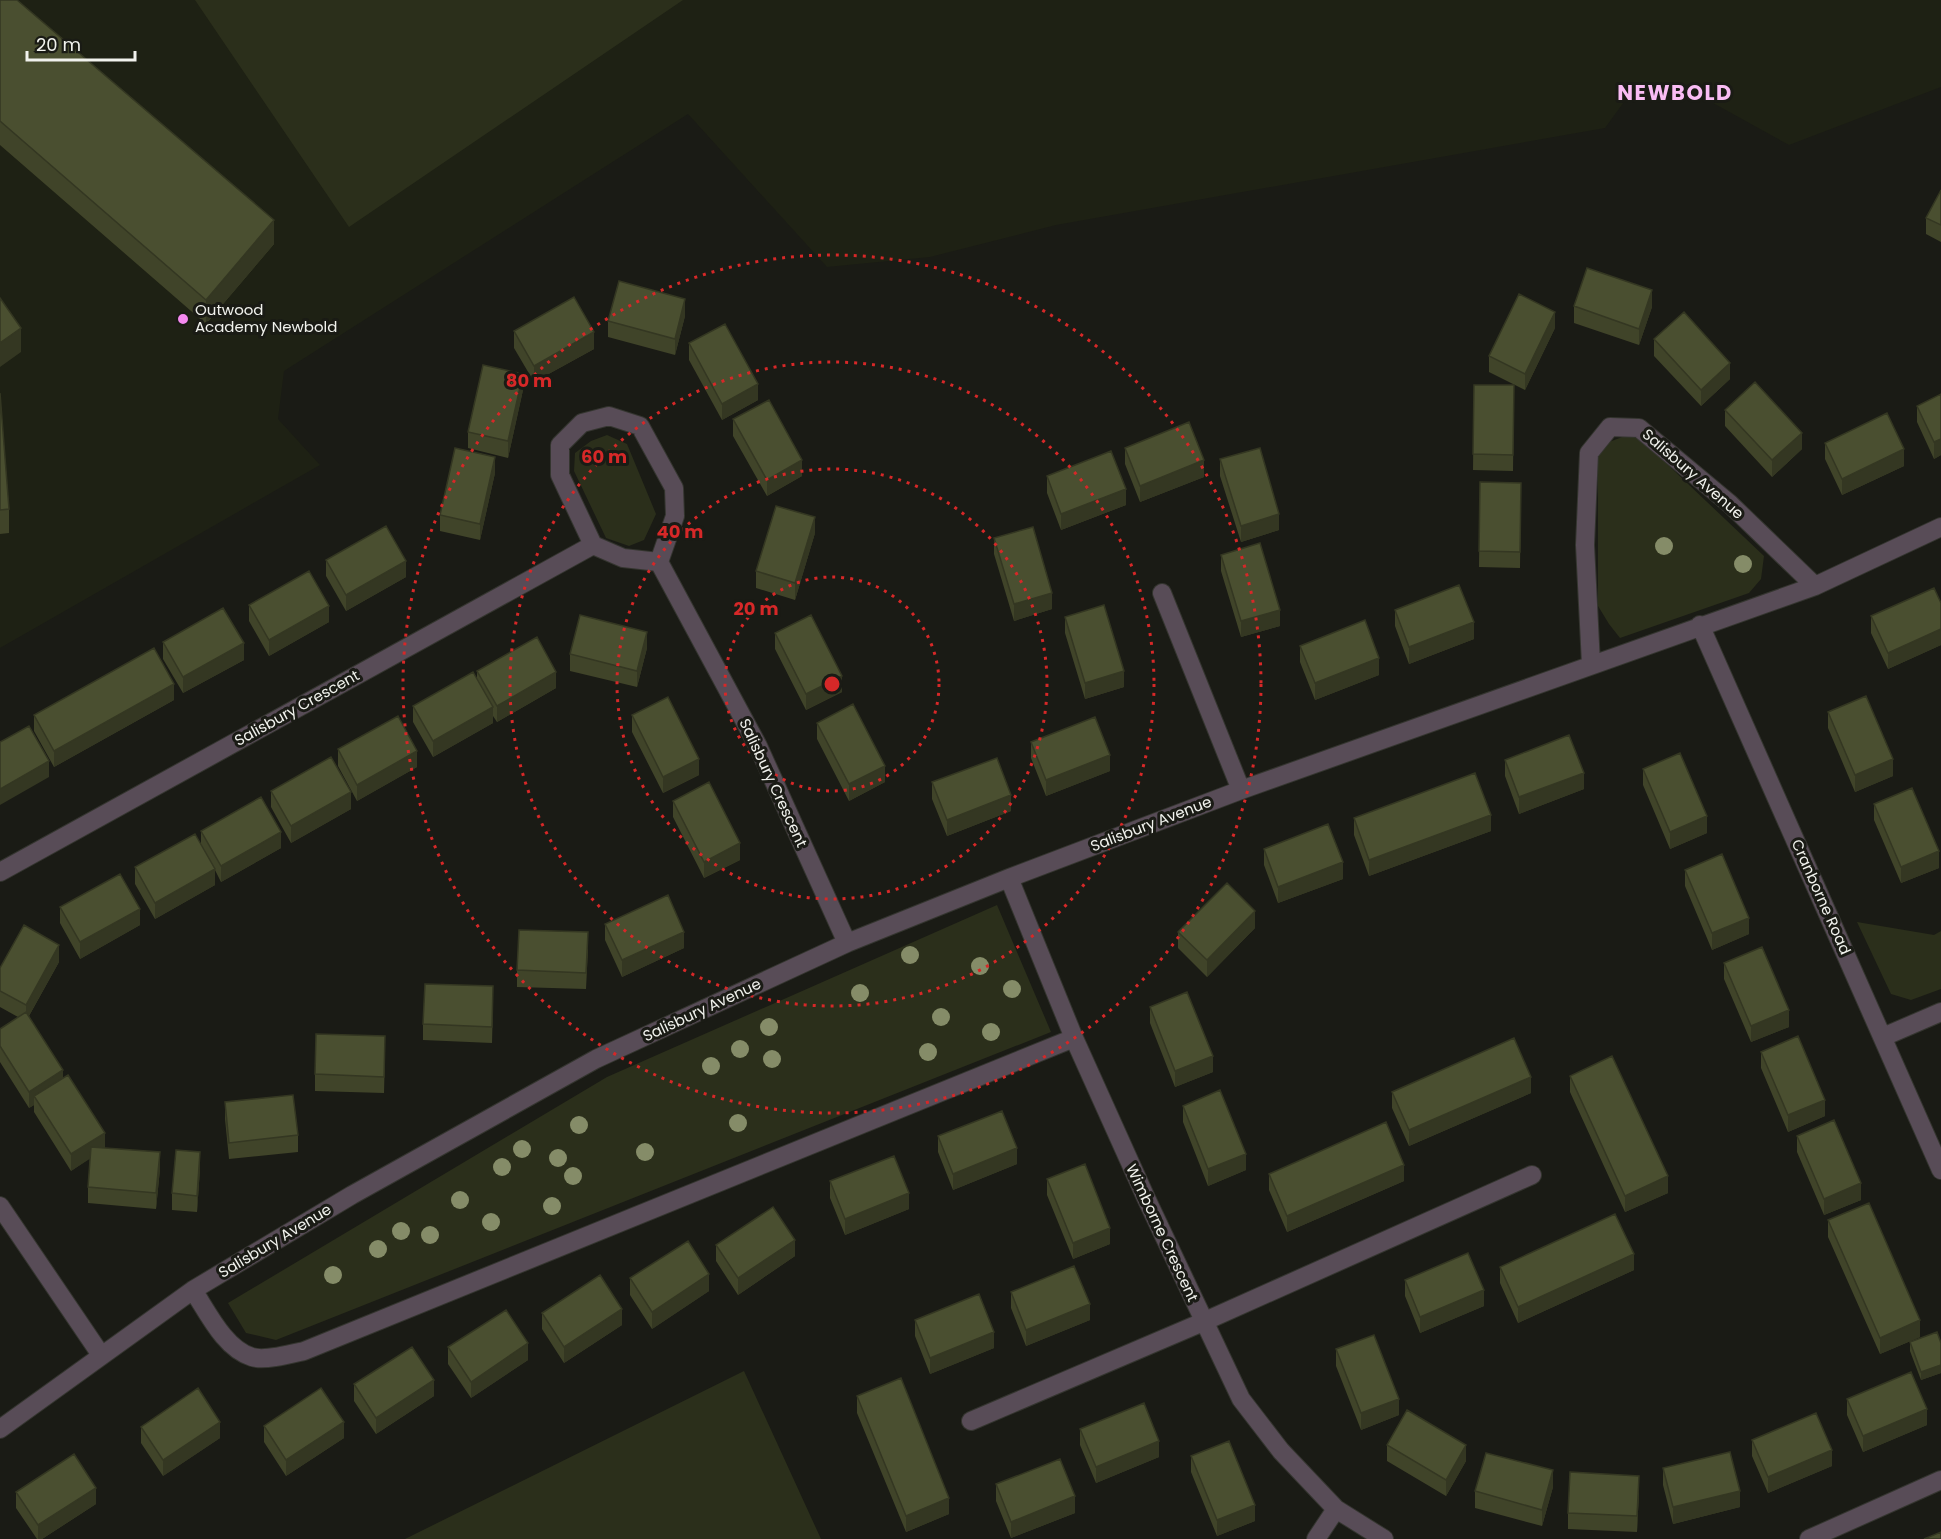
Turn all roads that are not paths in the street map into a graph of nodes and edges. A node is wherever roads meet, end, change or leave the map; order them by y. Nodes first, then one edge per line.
1 (1941, 527) edge
2 (593, 545) junction
3 (659, 562) junction
4 (1815, 586) junction
5 (1162, 593) dead end
6 (1700, 626) junction
7 (1591, 664) junction
8 (1241, 790) junction
9 (0, 872) edge
10 (1009, 878) junction
11 (847, 943) junction
12 (1941, 1012) edge
13 (1882, 1037) junction
14 (1074, 1038) junction
15 (1941, 1170) edge
16 (1532, 1175) dead end
17 (0, 1206) edge
18 (193, 1290) junction
19 (1203, 1322) junction
20 (101, 1355) junction
21 (971, 1421) dead end
22 (0, 1429) edge
23 (1941, 1480) edge
24 (1335, 1509) junction
25 (1316, 1539) edge
26 (1384, 1539) edge
27 (1809, 1539) edge

1 - 4 street, Salisbury Avenue
2 - 3 street
2 - 3 street
2 - 9 street, Salisbury Crescent
3 - 11 street, Salisbury Crescent
4 - 6 street, Salisbury Avenue
4 - 7 street, Salisbury Avenue
5 - 8 street
6 - 7 street, Salisbury Avenue
6 - 13 street, Cranborne Road
7 - 8 street, Salisbury Avenue
8 - 10 street, Salisbury Avenue
10 - 11 street, Salisbury Avenue
10 - 14 street, Wimborne Crescent
11 - 18 street, Salisbury Avenue
12 - 13 street
13 - 15 street, Cranborne Road
14 - 18 street
14 - 19 street, Wimborne Crescent
16 - 19 street
17 - 20 street
18 - 20 street, Salisbury Avenue
19 - 21 street
19 - 24 street, Wimborne Crescent
20 - 22 street, Salisbury Avenue
23 - 27 street
24 - 25 street
24 - 26 street, Wimborne Crescent

